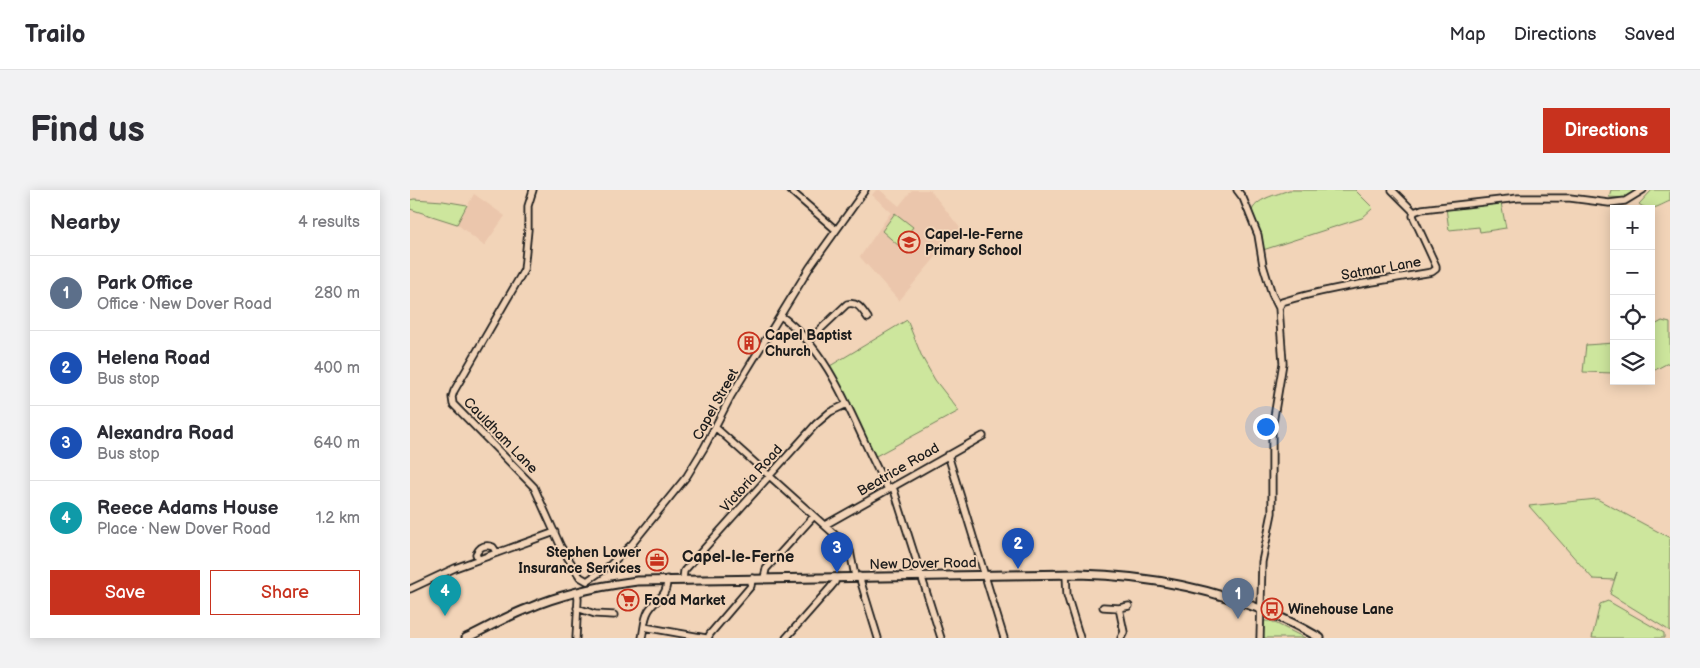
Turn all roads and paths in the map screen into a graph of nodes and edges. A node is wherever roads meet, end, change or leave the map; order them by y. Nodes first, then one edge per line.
1 (533, 190) edge
2 (790, 190) edge
3 (865, 190) edge
4 (1237, 190) edge
5 (1392, 190) edge
6 (1643, 190) edge
7 (1414, 212) junction
8 (836, 230) junction
9 (1279, 308) junction
10 (781, 316) junction
11 (868, 318) dead end
12 (808, 341) junction
13 (848, 404) junction
14 (715, 427) junction
15 (983, 436) dead end
16 (948, 455) junction
17 (769, 476) junction
18 (891, 488) junction
19 (814, 516) junction
20 (825, 526) junction
21 (555, 532) junction
22 (497, 553) junction
23 (478, 559) junction
24 (984, 574) junction
25 (1066, 574) junction
26 (857, 576) junction
27 (921, 576) junction
28 (835, 577) junction
29 (752, 578) junction
30 (764, 578) junction
31 (667, 579) junction
32 (683, 579) junction
33 (587, 581) junction
34 (410, 589) edge
35 (587, 589) junction
36 (576, 592) junction
37 (1129, 606) dead end
38 (1103, 607) dead end
39 (577, 608) junction
40 (1119, 608) junction
41 (1262, 609) junction
42 (614, 615) dead end
43 (644, 626) junction
44 (466, 638) edge
45 (576, 638) edge
46 (642, 638) edge
47 (707, 638) edge
48 (786, 638) edge
49 (878, 638) edge
50 (941, 638) edge
51 (1004, 638) edge
52 (1080, 638) edge
53 (1121, 638) edge
54 (1260, 638) edge
55 (1320, 638) edge

1 - 21 street, Cauldham Lane
2 - 8 street
3 - 8 street, Capel Street
4 - 9 street
5 - 7 street
6 - 7 street
7 - 9 street, Satmar Lane
8 - 10 street, Capel Street
9 - 41 street
10 - 12 street
10 - 14 street, Capel Street
11 - 12 street
12 - 13 street
13 - 17 street, Victoria Road
13 - 18 street
14 - 17 street
14 - 33 street, Capel Street
15 - 16 street, Beatrice Road
16 - 18 street, Beatrice Road
16 - 24 street
17 - 19 street
17 - 32 street, Victoria Road
18 - 20 street, Beatrice Road
18 - 27 street
19 - 20 street
19 - 30 street
20 - 26 street
21 - 22 street
21 - 33 street, Cauldham Lane
22 - 23 street
22 - 23 street
23 - 34 street
24 - 25 main road, New Dover Road
24 - 27 main road, New Dover Road
24 - 51 street
25 - 41 main road, New Dover Road
25 - 52 street
26 - 27 main road, New Dover Road
26 - 28 main road, New Dover Road
26 - 49 street
27 - 50 street
28 - 30 main road, New Dover Road
28 - 48 street
29 - 30 main road, New Dover Road
29 - 32 main road, New Dover Road
29 - 47 street
31 - 32 main road, New Dover Road
31 - 35 main road, New Dover Road
31 - 43 street
33 - 35 street
35 - 36 main road, New Dover Road
36 - 39 street
36 - 44 main road, New Dover Road
37 - 40 street
38 - 40 street
39 - 42 street
39 - 45 street
40 - 53 street
41 - 54 street
41 - 55 main road, New Dover Road
43 - 46 street
43 - 47 street

